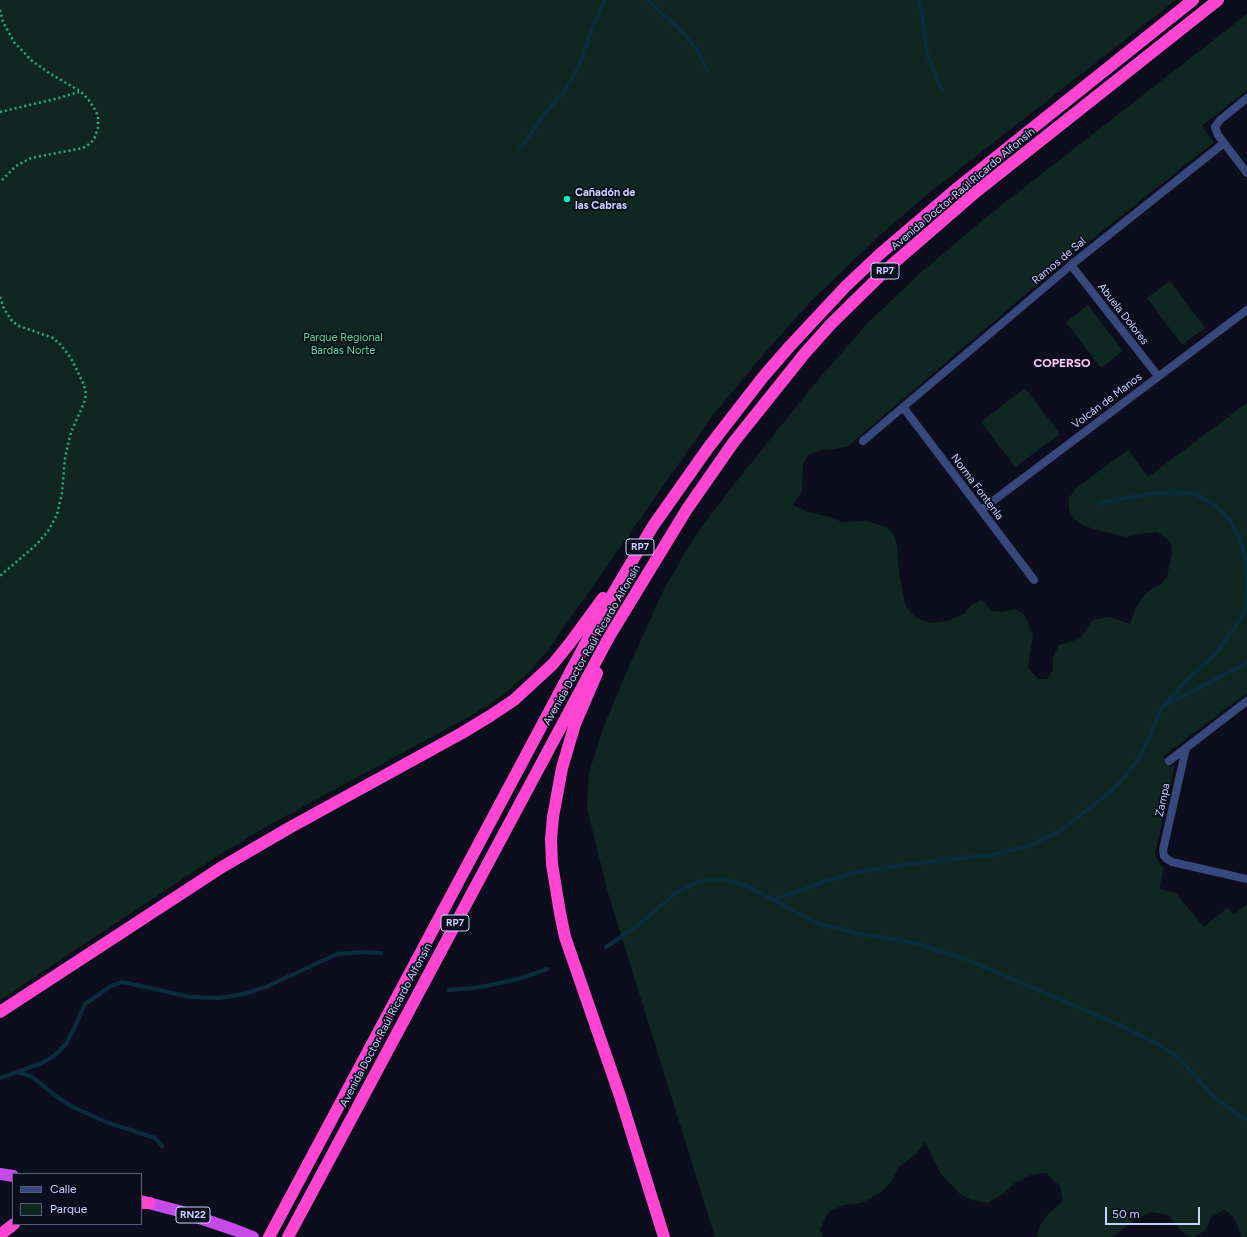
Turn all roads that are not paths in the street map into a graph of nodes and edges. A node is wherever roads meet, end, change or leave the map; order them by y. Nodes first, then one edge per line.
1 (1193, 0) edge
2 (1218, 0) edge
3 (1247, 98) edge
4 (1224, 143) junction
5 (1247, 173) edge
6 (1071, 265) junction
7 (1247, 310) edge
8 (1158, 376) junction
9 (903, 407) junction
10 (863, 441) dead end
11 (981, 510) junction
12 (653, 526) junction
13 (1034, 580) dead end
14 (624, 611) junction
15 (1247, 701) edge
16 (1186, 748) junction
17 (1169, 761) dead end
18 (1247, 879) edge
19 (0, 1012) edge
20 (0, 1174) edge
21 (12, 1176) edge
22 (144, 1202) edge
23 (13, 1225) edge
24 (0, 1234) edge
25 (253, 1237) edge
26 (269, 1237) edge
27 (288, 1237) edge
28 (664, 1237) edge

1 - 12 highway, Avenida Doctor Raúl Ricardo Alfonsín / RP7
2 - 14 highway, Avenida Doctor Raúl Ricardo Alfonsín / RP7
3 - 4 street
4 - 5 street
4 - 6 street, Ramos de Sal
6 - 8 street, Abuela Dolores
6 - 9 street, Ramos de Sal
7 - 8 street, Volcán de Manos
8 - 11 street, Volcán de Manos
9 - 10 street, Ramos de Sal
9 - 11 street, Norma Fontenla
11 - 13 street, Norma Fontenla
12 - 19 highway
12 - 26 highway, Avenida Doctor Raúl Ricardo Alfonsín / RP7
14 - 27 highway, Avenida Doctor Raúl Ricardo Alfonsín / RP7
14 - 28 highway
15 - 16 street
16 - 17 street
16 - 18 street, Zampa
20 - 21 highway
22 - 25 highway, RN22
23 - 24 highway

